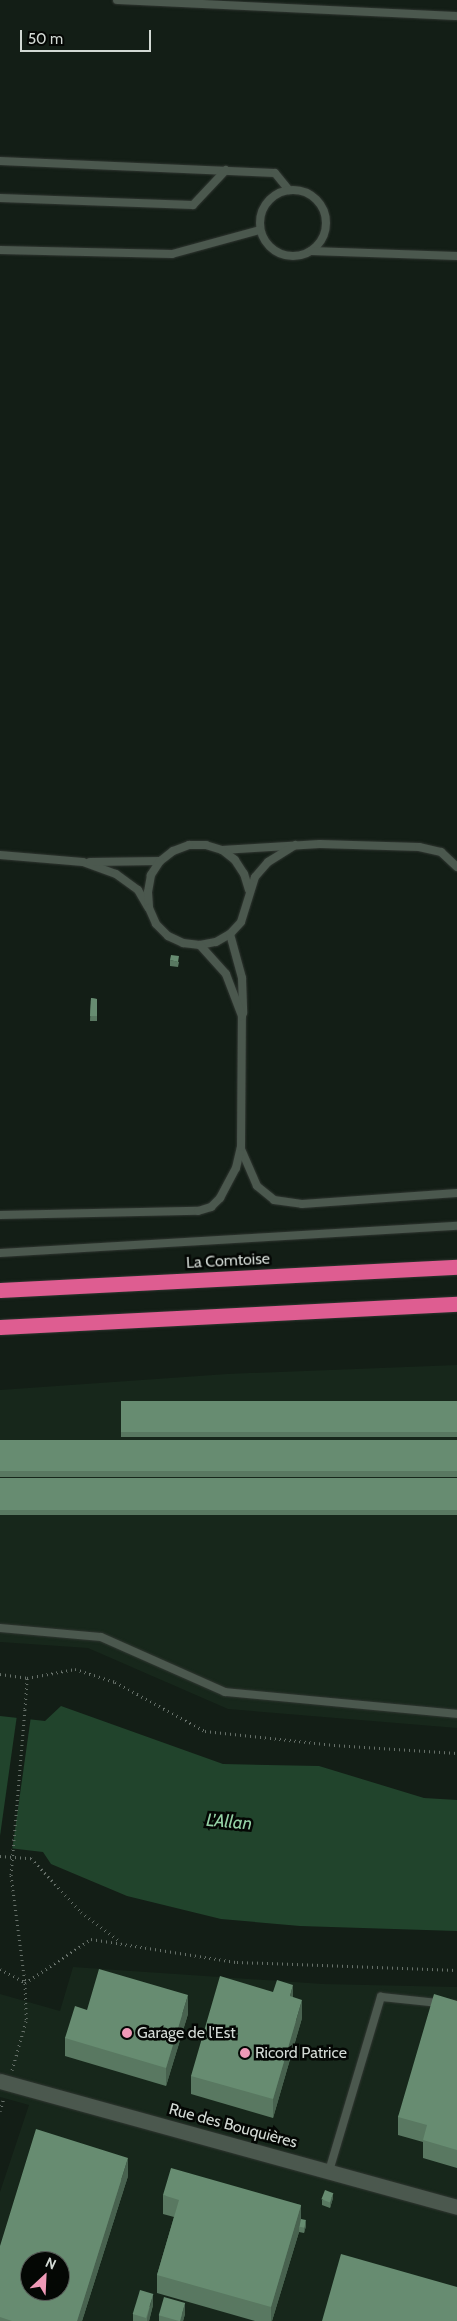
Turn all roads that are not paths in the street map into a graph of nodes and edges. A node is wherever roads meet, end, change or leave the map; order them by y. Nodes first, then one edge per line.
1 (117, 0) edge
2 (457, 16) edge
3 (0, 161) edge
4 (226, 170) junction
5 (289, 190) junction
6 (0, 198) edge
7 (260, 230) junction
8 (0, 250) edge
9 (311, 251) junction
10 (457, 256) edge
11 (295, 846) junction
12 (222, 850) junction
13 (0, 855) edge
14 (160, 861) junction
15 (83, 862) junction
16 (457, 867) edge
17 (248, 890) junction
18 (149, 908) junction
19 (230, 934) junction
20 (200, 946) junction
21 (242, 1016) junction
22 (241, 1147) junction
23 (457, 1193) edge
24 (0, 1215) edge
25 (457, 1226) edge
26 (0, 1254) edge
27 (457, 1267) edge
28 (0, 1290) edge
29 (457, 1304) edge
30 (0, 1327) edge
31 (0, 1628) edge
32 (457, 1714) edge
33 (457, 2005) edge
34 (4, 2082) edge
35 (329, 2171) junction
36 (457, 2207) edge

1 - 2 lane
3 - 4 lane
4 - 5 lane
4 - 6 lane
5 - 7 lane
5 - 9 lane
7 - 8 lane
7 - 9 lane
9 - 10 lane
11 - 12 lane
11 - 16 lane
11 - 17 lane
12 - 14 lane
12 - 17 lane
13 - 15 lane
14 - 15 lane
14 - 18 lane
15 - 18 lane
17 - 19 lane
18 - 20 lane
19 - 20 lane
19 - 21 lane
20 - 21 lane
21 - 22 lane
22 - 23 lane
22 - 24 lane
25 - 26 lane
27 - 28 highway, La Comtoise
29 - 30 highway
31 - 32 lane
33 - 35 lane
34 - 35 street, Rue des Bouquières
35 - 36 street, Rue des Bouquières

